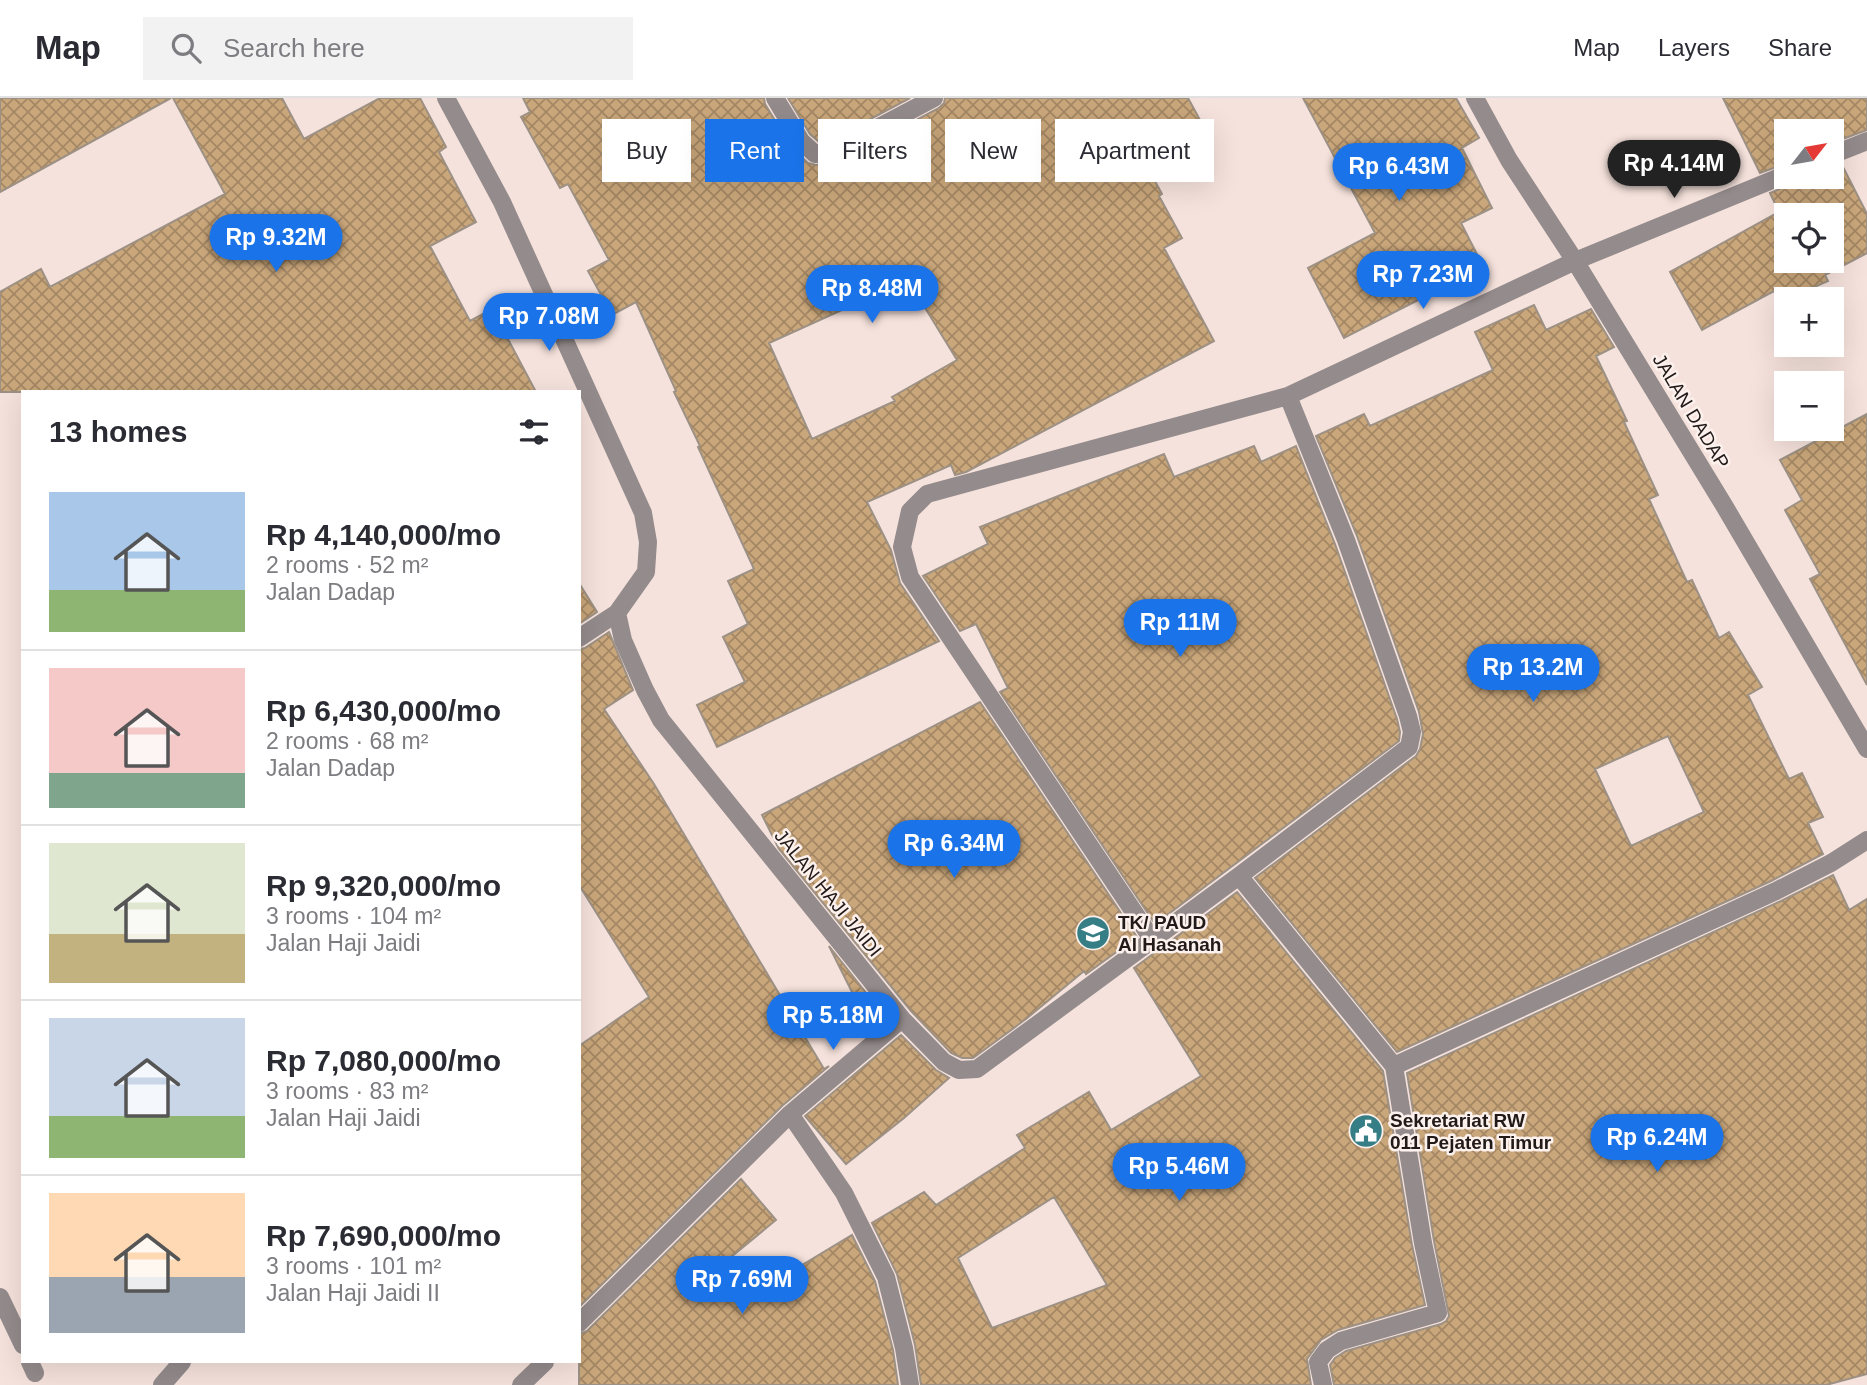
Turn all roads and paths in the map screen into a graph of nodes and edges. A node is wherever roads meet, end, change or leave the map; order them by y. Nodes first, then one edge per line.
1 (446, 98) edge
2 (775, 98) edge
3 (934, 98) edge
4 (1475, 98) edge
5 (1867, 141) edge
6 (1844, 150) edge
7 (1774, 179) edge
8 (1575, 261) junction
9 (1288, 396) junction
10 (617, 613) junction
11 (581, 637) edge
12 (1867, 749) edge
13 (1867, 840) edge
14 (1239, 876) junction
15 (1152, 939) junction
16 (902, 1019) junction
17 (1394, 1066) junction
18 (790, 1114) junction
19 (0, 1297) edge
20 (581, 1321) edge
21 (21, 1341) edge
22 (181, 1363) edge
23 (544, 1363) edge
24 (162, 1385) edge
25 (521, 1385) edge
26 (909, 1385) edge
27 (1323, 1385) edge

1 - 10 street
2 - 3 street
4 - 8 street, JALAN DADAP
5 - 6 street
7 - 8 street
8 - 9 street
8 - 12 street, JALAN DADAP
9 - 14 street, JALAN HAJI JAIDI
9 - 15 street
10 - 11 street
10 - 16 street, JALAN HAJI JAIDI
13 - 17 street
14 - 15 street, JALAN HAJI JAIDI
14 - 17 street
15 - 16 street, JALAN HAJI JAIDI
16 - 18 street
17 - 27 street
18 - 20 street
18 - 26 street
19 - 21 street
22 - 24 street
23 - 25 street

